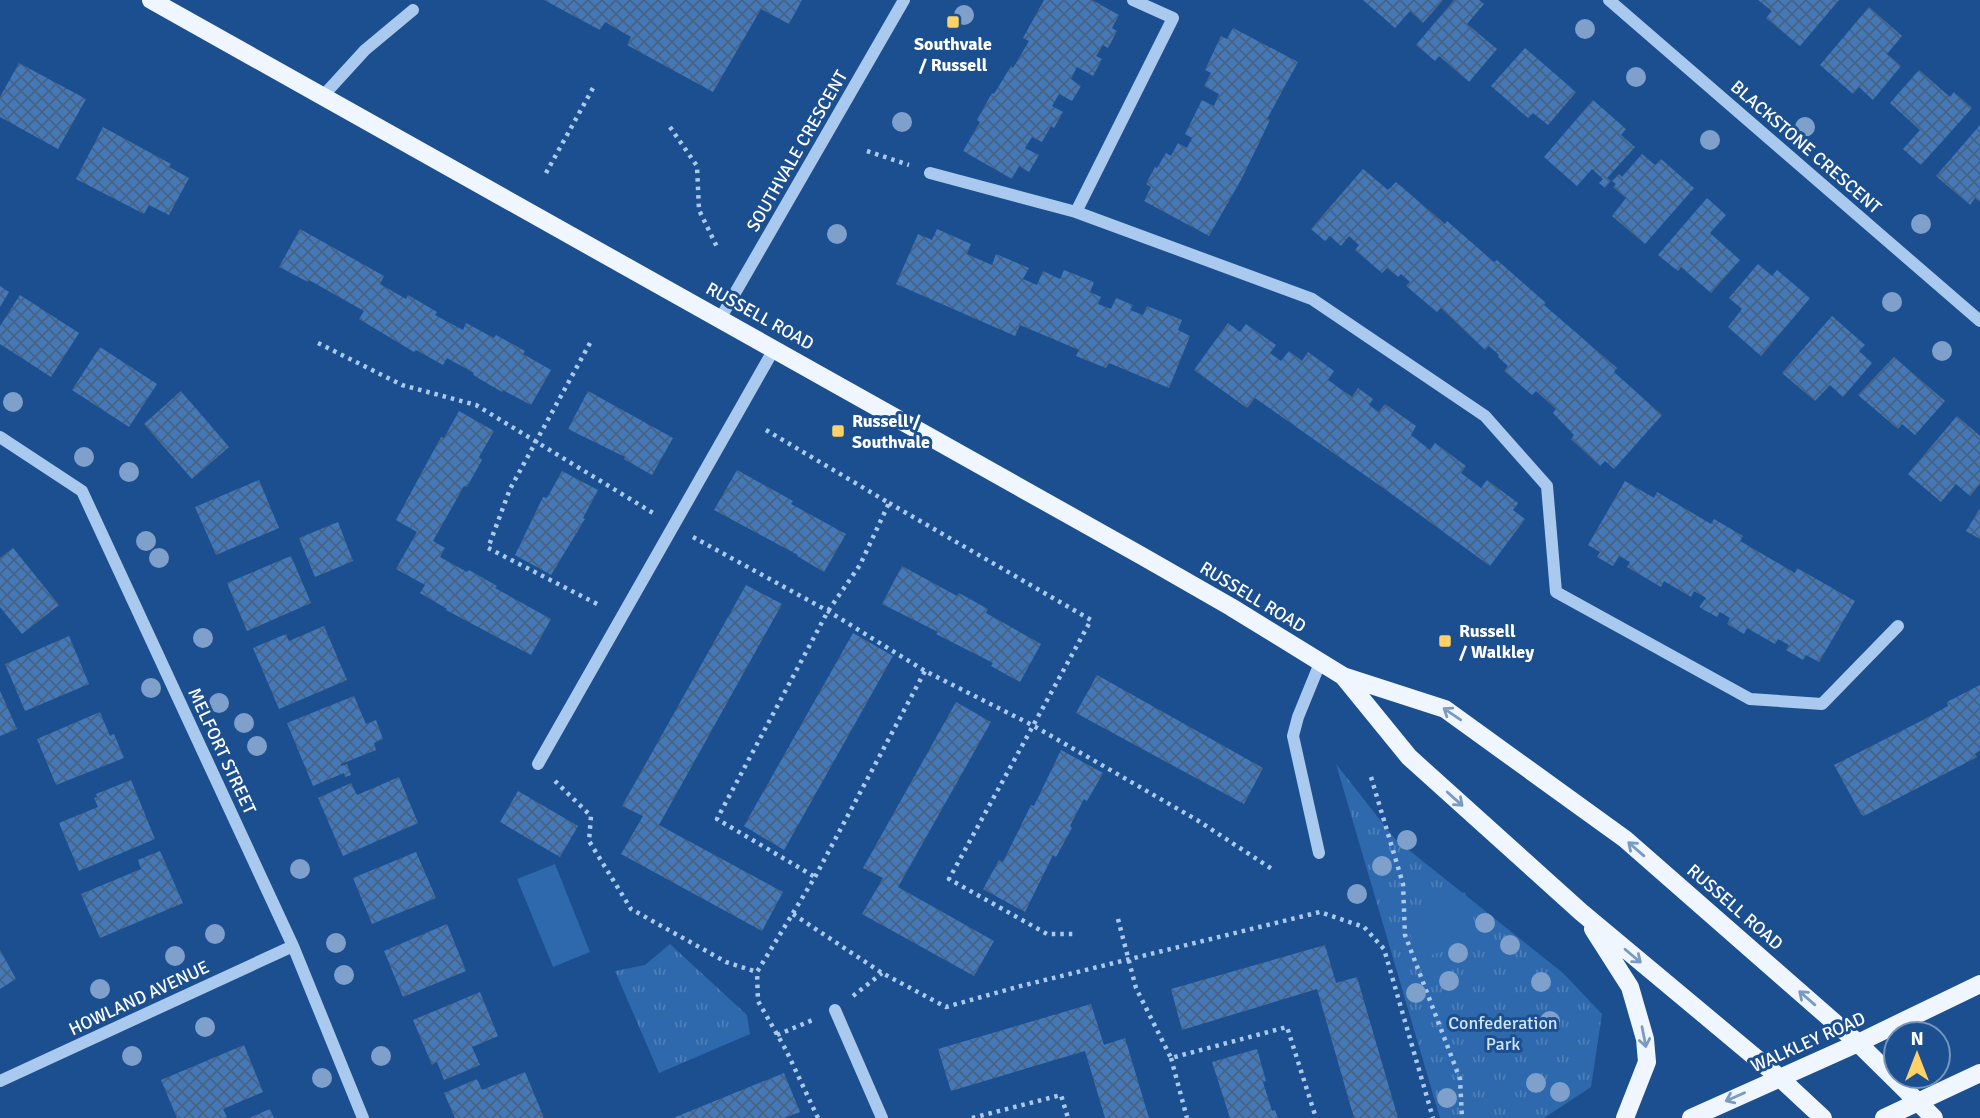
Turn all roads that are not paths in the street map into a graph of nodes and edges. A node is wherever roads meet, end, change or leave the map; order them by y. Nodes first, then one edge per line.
1 (151, 0) edge
2 (904, 0) edge
3 (1133, 0) edge
4 (1609, 0) edge
5 (413, 10) dead end
6 (322, 97) junction
7 (930, 173) road end
8 (1076, 212) junction
9 (720, 319) junction
10 (1980, 321) edge
11 (774, 349) junction
12 (0, 437) edge
13 (1898, 625) dead end
14 (1320, 663) junction
15 (1343, 677) junction
16 (538, 764) road end
17 (1319, 853) dead end
18 (1581, 912) junction
19 (293, 946) junction
20 (1980, 985) edge
21 (835, 1010) dead end
22 (1858, 1043) junction
23 (1980, 1073) edge
24 (1780, 1078) junction
25 (0, 1081) edge
26 (1918, 1101) junction
27 (363, 1118) edge
28 (881, 1118) edge
29 (1625, 1118) edge
30 (1691, 1118) edge
31 (1823, 1118) edge
32 (1884, 1118) edge
33 (1934, 1118) edge

1 - 6 main road, RUSSELL ROAD
2 - 9 street, SOUTHVALE CRESCENT
3 - 8 street
4 - 10 street, BLACKSTONE CRESCENT
5 - 6 street
6 - 9 main road, RUSSELL ROAD
7 - 8 street
8 - 13 street
9 - 11 main road, RUSSELL ROAD
11 - 14 main road, RUSSELL ROAD
11 - 16 street
12 - 19 street, MELFORT STREET
14 - 15 main road, RUSSELL ROAD
14 - 17 street
15 -> 18 main road, RUSSELL ROAD
22 -> 15 main road, RUSSELL ROAD
18 -> 24 main road, RUSSELL ROAD
18 -> 29 main road
19 - 25 street, HOWLAND AVENUE
19 - 27 street, MELFORT STREET
20 - 22 main road, WALKLEY ROAD
21 - 28 street
22 - 24 main road, WALKLEY ROAD
22 - 26 main road, RUSSELL ROAD
23 - 26 main road
24 -> 30 main road, WALKLEY ROAD
24 - 31 main road, RUSSELL ROAD
26 - 32 main road
26 - 33 main road, RUSSELL ROAD

